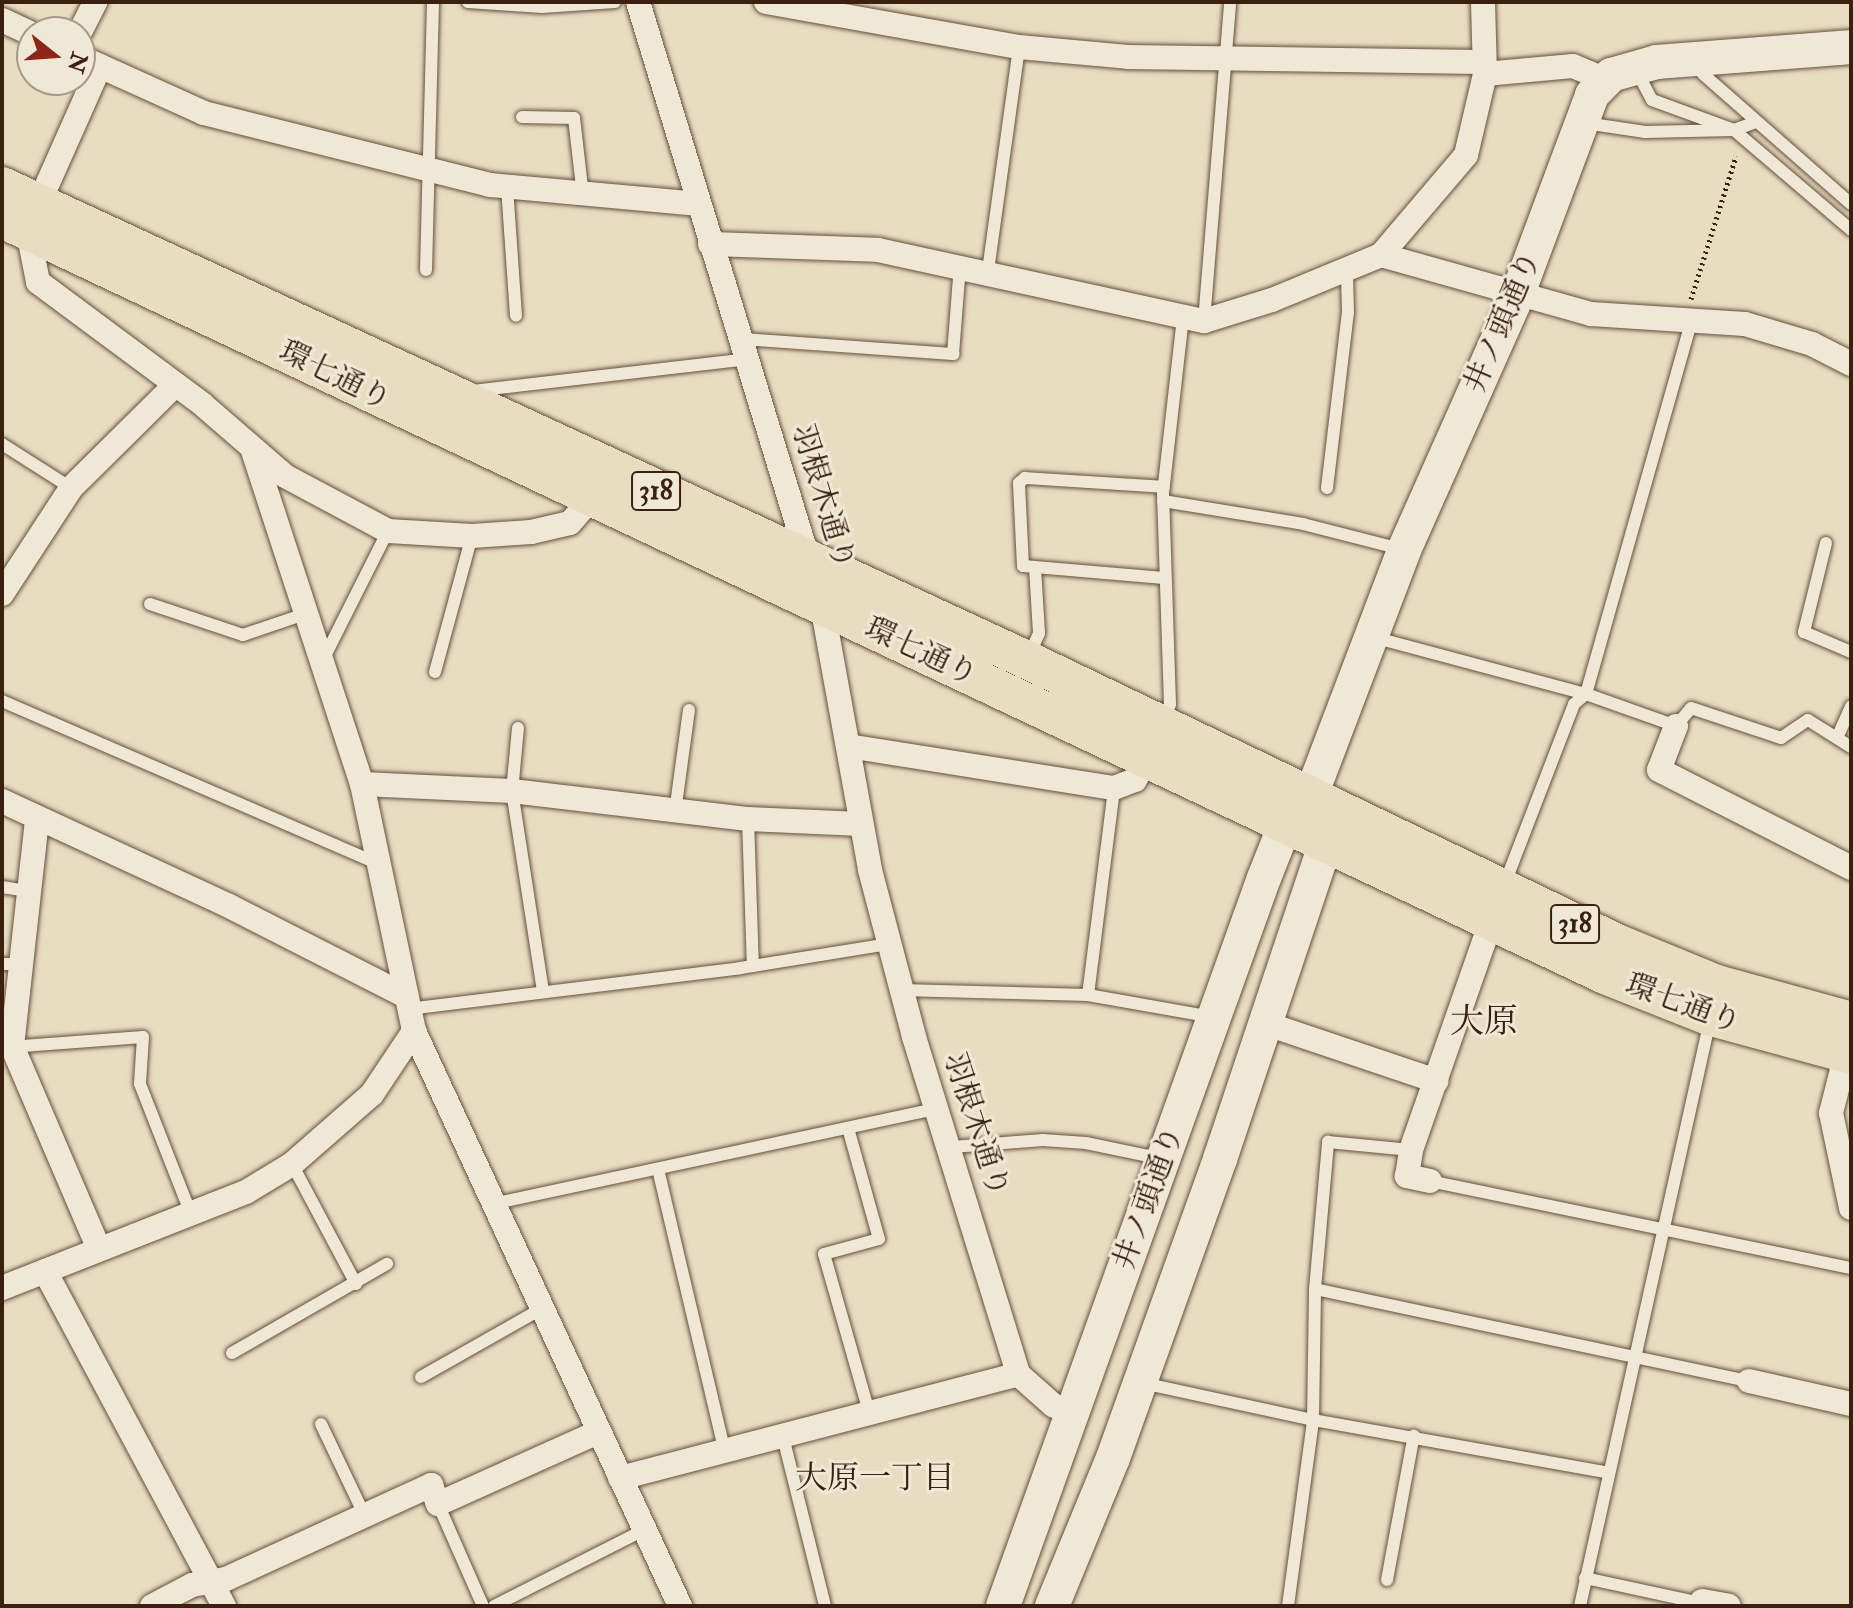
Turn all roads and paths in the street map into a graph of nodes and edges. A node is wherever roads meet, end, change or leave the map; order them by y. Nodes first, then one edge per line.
1 (433, 2) edge
2 (468, 2) edge
3 (615, 2) edge
4 (638, 2) edge
5 (766, 2) edge
6 (1230, 2) edge
7 (1483, 2) edge
8 (1019, 47) junction
9 (1851, 47) edge
10 (1226, 60) junction
11 (96, 64) edge
12 (1483, 68) junction
13 (1620, 73) junction
14 (1703, 74) dead end
15 (75, 96) edge
16 (522, 117) dead end
17 (1756, 122) junction
18 (1582, 123) junction
19 (1738, 133) junction
20 (428, 166) junction
21 (2, 186) edge
22 (507, 187) junction
23 (583, 196) junction
24 (698, 204) junction
25 (1851, 204) edge
26 (23, 218) edge
27 (1851, 230) edge
28 (710, 244) junction
29 (1381, 255) junction
30 (960, 266) junction
31 (426, 270) dead end
32 (988, 271) junction
33 (1347, 271) junction
34 (1517, 296) junction
35 (516, 316) dead end
36 (1689, 318) junction
37 (1194, 319) junction
38 (744, 349) junction
39 (1851, 364) edge
40 (174, 386) junction
41 (447, 394) junction
42 (2, 444) edge
43 (253, 451) junction
44 (1164, 487) junction
45 (71, 488) junction
46 (1327, 488) dead end
47 (591, 499) junction
48 (1163, 501) junction
49 (388, 531) junction
50 (472, 536) junction
51 (1826, 543) dead end
52 (1404, 550) junction
53 (810, 564) junction
54 (1035, 567) junction
55 (1164, 578) junction
56 (2, 594) edge
57 (150, 604) dead end
58 (822, 605) junction
59 (305, 614) junction
60 (1370, 637) junction
61 (1851, 652) edge
62 (1027, 660) junction
63 (321, 663) junction
64 (435, 672) dead end
65 (1586, 694) junction
66 (2, 701) edge
67 (1851, 706) edge
68 (689, 710) dead end
69 (1676, 726) junction
70 (518, 728) dead end
71 (1837, 738) junction
72 (1153, 742) junction
73 (848, 746) junction
74 (1851, 747) edge
75 (362, 784) junction
76 (1114, 788) junction
77 (512, 791) junction
78 (2, 801) edge
79 (1298, 811) junction
80 (675, 812) junction
81 (748, 819) junction
82 (37, 820) junction
83 (861, 824) junction
84 (1326, 843) junction
85 (377, 863) junction
86 (1851, 868) edge
87 (2, 887) edge
88 (27, 891) junction
89 (1496, 906) junction
90 (888, 944) junction
91 (10, 964) edge
92 (753, 966) junction
93 (901, 990) junction
94 (543, 991) junction
95 (1088, 995) junction
96 (409, 1012) junction
97 (1217, 1017) junction
98 (1711, 1017) junction
99 (1264, 1023) junction
100 (1850, 1033) edge
101 (7, 1047) edge
102 (1436, 1081) junction
103 (1244, 1086) junction
104 (939, 1108) junction
105 (848, 1128) junction
106 (952, 1147) junction
107 (1411, 1150) junction
108 (1163, 1159) junction
109 (292, 1164) junction
110 (658, 1169) junction
111 (1430, 1181) joint
112 (492, 1204) junction
113 (1851, 1208) edge
114 (191, 1214) junction
115 (1661, 1227) junction
116 (99, 1249) junction
117 (387, 1264) dead end
118 (1851, 1268) edge
119 (45, 1271) junction
120 (356, 1284) junction
121 (2, 1288) edge
122 (1315, 1289) junction
123 (541, 1309) junction
124 (232, 1353) dead end
125 (1633, 1356) junction
126 (1018, 1374) junction
127 (421, 1377) dead end
128 (1749, 1381) joint
129 (1140, 1382) junction
130 (1851, 1404) edge
131 (1070, 1413) junction
132 (870, 1415) junction
133 (1313, 1420) junction
134 (321, 1424) dead end
135 (598, 1432) junction
136 (1414, 1435) junction
137 (783, 1437) junction
138 (725, 1452) junction
139 (1606, 1472) junction
140 (620, 1478) junction
141 (438, 1504) junction
142 (364, 1514) junction
143 (644, 1530) junction
144 (1585, 1578) junction
145 (1387, 1580) dead end
146 (211, 1581) junction
147 (1701, 1604) edge
148 (152, 1606) edge
149 (224, 1606) edge
150 (483, 1606) edge
151 (494, 1606) edge
152 (680, 1606) edge
153 (825, 1606) edge
154 (1003, 1606) edge
155 (1052, 1606) edge
156 (1288, 1606) edge
157 (1580, 1606) edge
158 (1729, 1606) edge

1 - 20 lane
2 - 3 lane
4 - 24 street, 羽根木通り
5 - 8 street
6 - 10 lane
7 - 12 street
8 - 10 street
8 - 32 lane
9 - 13 main road
10 - 12 street
10 - 37 lane
11 - 20 street
12 - 13 street
12 - 29 street
13 - 18 main road, 井ノ頭通り
13 - 19 lane
14 - 17 lane
15 - 26 street
16 - 23 lane
17 - 19 lane
17 - 25 lane
18 - 19 lane
18 - 34 main road, 井ノ頭通り
19 - 27 lane
19 - 36 path
20 - 22 street
20 - 31 lane
21 - 26 main road, 環七通り / 318
22 - 23 street
22 - 35 lane
23 - 24 street
24 - 28 street, 羽根木通り
26 - 40 street
26 - 41 main road, 環七通り / 318
26 - 47 main road, 環七通り / 318
28 - 30 street
28 - 38 street, 羽根木通り
29 - 33 street
29 - 34 street
30 - 32 street
30 - 38 lane
32 - 37 street
33 - 37 street
33 - 46 lane
34 - 36 street
34 - 52 main road, 井ノ頭通り
36 - 39 street
36 - 65 lane
37 - 44 lane
38 - 41 lane
38 - 53 street, 羽根木通り
40 - 43 street
40 - 45 street
41 - 53 main road, 環七通り / 318
42 - 45 lane
43 - 49 street
43 - 59 street
44 - 48 lane
44 - 54 lane
45 - 56 street
47 - 50 street
47 - 58 main road, 環七通り / 318
48 - 52 lane
48 - 55 lane
49 - 50 street
49 - 63 lane
50 - 64 lane
51 - 61 lane
52 - 60 main road, 井ノ頭通り
53 - 58 street, 羽根木通り
53 - 62 main road, 環七通り / 318
54 - 55 lane
54 - 62 lane
55 - 72 lane
57 - 59 lane
58 - 72 main road, 環七通り / 318
58 - 73 street, 羽根木通り
59 - 63 street
60 - 65 lane
60 - 79 main road, 井ノ頭通り
62 - 72 main road, 環七通り / 318
63 - 75 street
65 - 69 lane
65 - 89 lane
66 - 85 lane
67 - 71 lane
68 - 80 lane
69 - 71 lane
69 - 86 street
70 - 77 lane
71 - 74 lane
72 - 76 street
72 - 79 main road, 環七通り / 318
73 - 76 street
73 - 83 street, 羽根木通り
75 - 77 street
75 - 85 street
76 - 95 lane
77 - 80 street
77 - 94 lane
78 - 82 street
79 - 84 main road, 環七通り / 318
79 - 89 main road, 環七通り / 318
79 - 97 main road, 井ノ頭通り
80 - 81 street
81 - 83 street
81 - 92 lane
82 - 88 street
82 - 96 street
83 - 90 street, 羽根木通り
84 - 89 main road, 環七通り / 318
84 - 99 main road, 井ノ頭通り
85 - 96 street
87 - 88 lane
88 - 91 street
89 - 98 main road, 環七通り / 318
89 - 100 main road, 環七通り / 318
89 - 102 street
90 - 92 lane
90 - 93 street, 羽根木通り
91 - 101 street
92 - 94 lane
93 - 95 lane
93 - 104 street, 羽根木通り
94 - 96 lane
95 - 97 lane
96 - 109 street
96 - 112 street
97 - 108 main road, 井ノ頭通り
98 - 100 main road, 環七通り / 318
98 - 115 lane
99 - 102 street
99 - 103 main road, 井ノ頭通り
100 - 113 street
101 - 114 lane
101 - 116 street
102 - 107 street
103 - 108 main road
103 - 129 main road, 井ノ頭通り
104 - 105 lane
104 - 106 street, 羽根木通り
105 - 110 lane
105 - 132 lane
106 - 108 lane
106 - 126 street, 羽根木通り
107 - 111 street
107 - 122 lane
108 - 131 main road, 井ノ頭通り
109 - 114 street
109 - 120 lane
110 - 112 lane
110 - 138 lane
111 - 115 lane
112 - 123 street
114 - 116 street
115 - 118 lane
115 - 125 lane
116 - 119 street
117 - 120 lane
119 - 121 street
119 - 146 street
120 - 124 lane
122 - 125 lane
122 - 133 lane
123 - 127 lane
123 - 135 street
125 - 128 lane
125 - 139 lane
126 - 131 street
126 - 132 street
128 - 130 street
129 - 133 lane
129 - 155 main road, 井ノ頭通り
131 - 154 main road, 井ノ頭通り
132 - 137 street
133 - 136 lane
133 - 156 lane
134 - 142 lane
135 - 140 street
135 - 141 street
136 - 139 lane
136 - 145 lane
137 - 138 street
137 - 153 lane
138 - 140 street
139 - 144 lane
140 - 143 street
141 - 142 street
141 - 150 lane
142 - 146 street
143 - 151 lane
143 - 152 street
144 - 147 lane
144 - 157 lane
146 - 148 street
146 - 149 street
147 - 158 street

